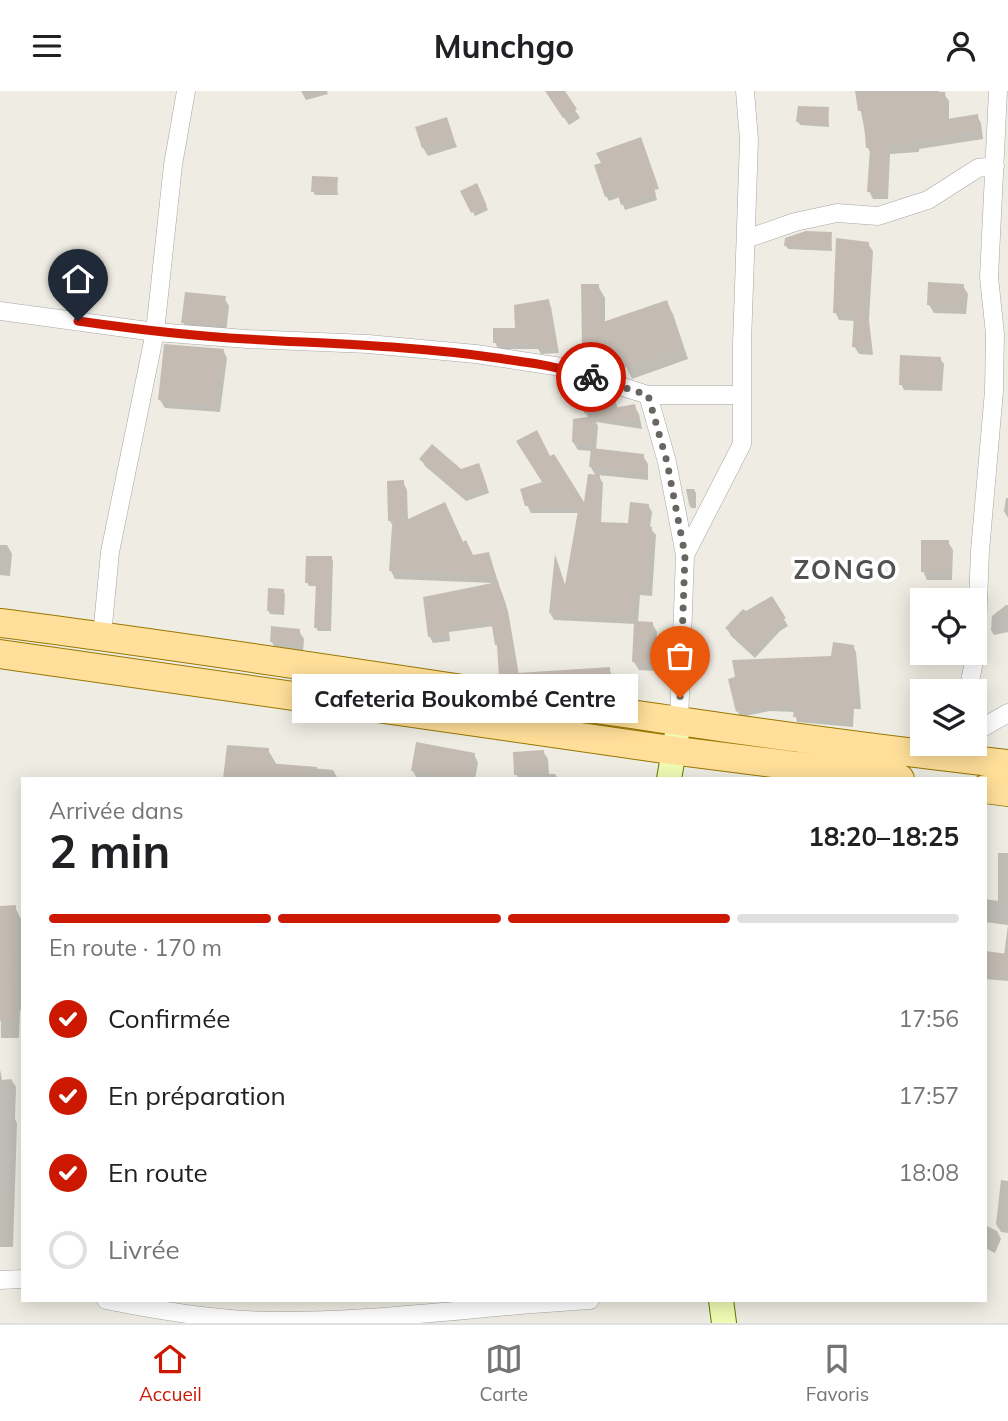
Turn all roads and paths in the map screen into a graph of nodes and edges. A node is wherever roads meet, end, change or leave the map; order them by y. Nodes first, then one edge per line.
1 (186, 91) edge
2 (745, 91) edge
3 (998, 91) edge
4 (995, 166) junction
5 (746, 239) junction
6 (0, 311) edge
7 (155, 332) junction
8 (648, 395) junction
9 (742, 395) junction
10 (685, 555) junction
11 (0, 623) edge
12 (102, 636) junction
13 (0, 654) edge
14 (970, 679) edge
15 (1008, 713) edge
16 (679, 722) junction
17 (987, 725) edge
18 (674, 751) junction
19 (910, 752) edge
20 (982, 756) edge
21 (1008, 764) edge
22 (669, 777) edge
23 (884, 777) edge
24 (987, 789) edge
25 (1008, 792) edge
26 (21, 1279) edge
27 (0, 1280) edge
28 (116, 1302) edge
29 (580, 1302) edge
30 (721, 1302) edge
31 (517, 1315) edge
32 (724, 1323) edge

1 - 7 street
2 - 5 street
3 - 4 street
4 - 5 street
4 - 14 street
5 - 9 street
6 - 7 street
7 - 8 street
7 - 12 street
8 - 9 street
8 - 10 street
9 - 10 street
10 - 16 street
11 - 12 main road
12 - 16 main road
13 - 18 main road
15 - 17 street
16 - 18 main road
16 - 19 main road
18 - 22 main road
18 - 23 main road
20 - 21 main road
24 - 25 main road
26 - 27 street
28 - 31 street
29 - 31 street
30 - 32 main road

